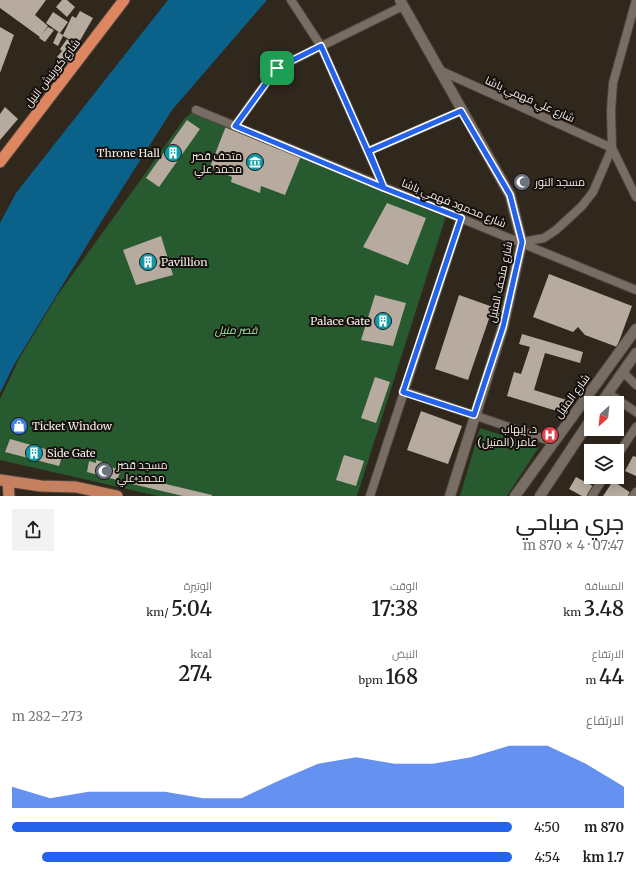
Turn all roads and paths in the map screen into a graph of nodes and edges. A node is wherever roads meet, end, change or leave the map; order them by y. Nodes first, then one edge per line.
1 (124, 0) edge
2 (291, 0) edge
3 (636, 0) edge
4 (401, 3) edge
5 (321, 46) junction
6 (438, 70) junction
7 (196, 110) dead end
8 (461, 111) junction
9 (235, 126) junction
10 (612, 148) junction
11 (369, 151) junction
12 (2, 155) edge
13 (384, 188) junction
14 (636, 197) edge
15 (461, 218) junction
16 (522, 242) junction
17 (636, 290) edge
18 (636, 329) edge
19 (636, 352) edge
20 (623, 372) junction
21 (636, 385) edge
22 (403, 392) junction
23 (608, 393) junction
24 (606, 396) edge
25 (636, 412) edge
26 (474, 415) junction
27 (636, 427) edge
28 (584, 429) edge
29 (553, 442) junction
30 (624, 445) edge
31 (4, 480) edge
32 (600, 484) edge
33 (636, 492) edge
34 (9, 496) edge
35 (117, 496) edge
36 (370, 496) edge
37 (450, 496) edge
38 (514, 496) edge
39 (540, 496) edge
40 (592, 496) edge
41 (633, 496) edge

1 - 12 highway, شارع كورنيش النيل
2 - 5 street
3 - 10 street
4 - 5 street
4 - 6 street, شارع متحف المنيل
5 - 9 street
5 - 11 street
6 - 8 street, شارع متحف المنيل
6 - 10 street, شارع علي فهمي باشا
7 - 9 street, شارع محمود فهمي باشا
8 - 11 street
8 - 16 street, شارع متحف المنيل
9 - 13 street, شارع محمود فهمي باشا
10 - 14 street
10 - 16 street
11 - 13 street
13 - 15 street, شارع محمود فهمي باشا
15 - 16 street, شارع محمود فهمي باشا
15 - 22 street
16 - 17 street, شارع محمود فهمي باشا
16 - 26 street, شارع متحف المنيل
18 - 29 street, شارع المنيل
19 - 20 street
20 - 21 street
20 - 23 street
22 - 26 street
22 - 36 street
23 - 24 street
23 - 25 street
26 - 29 street
26 - 37 street, شارع متحف المنيل
27 - 30 street
28 - 39 street
29 - 38 street, شارع المنيل
31 - 34 main road
31 - 35 main road
32 - 40 street
33 - 41 street

